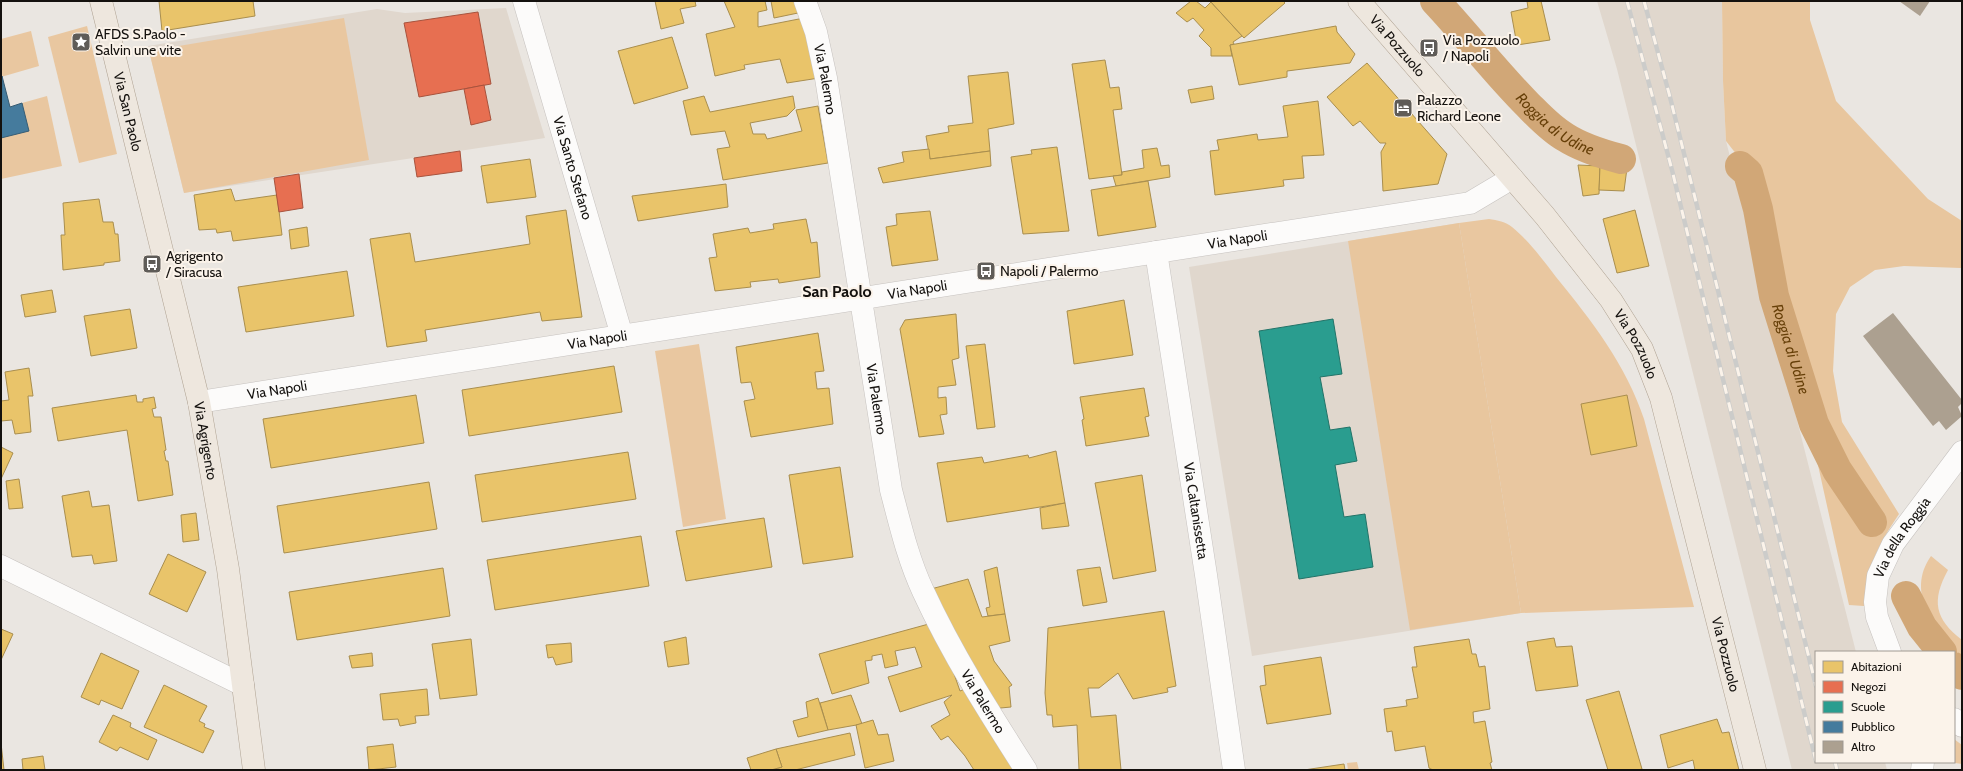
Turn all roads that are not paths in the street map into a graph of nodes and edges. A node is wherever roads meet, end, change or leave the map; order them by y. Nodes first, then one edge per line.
1 (101, 1) edge
2 (524, 1) edge
3 (805, 1) edge
4 (1359, 1) edge
5 (1512, 178) junction
6 (150, 199) joint
7 (1156, 252) junction
8 (860, 298) junction
9 (622, 336) junction
10 (199, 402) junction
11 (1962, 452) edge
12 (1, 566) edge
13 (1887, 643) edge
14 (1894, 651) edge
15 (243, 685) junction
16 (254, 770) edge
17 (1026, 770) edge
18 (1234, 770) edge
19 (1755, 770) edge

1 - 6 main road, Via San Paolo
2 - 9 street, Via Santo Stefano
3 - 8 street, Via Palermo
4 - 5 main road, Via Pozzuolo
5 - 7 street, Via Napoli
5 - 19 main road, Via Pozzuolo
6 - 10 main road, Via Agrigento
7 - 8 street, Via Napoli
7 - 18 street, Via Caltanissetta
8 - 9 street, Via Napoli
8 - 17 street, Via Palermo
9 - 10 street, Via Napoli
10 - 15 main road, Via Agrigento
11 - 13 street, Via della Roggia
12 - 15 street
13 - 14 street, Via della Roggia
15 - 16 main road, Via Agrigento

